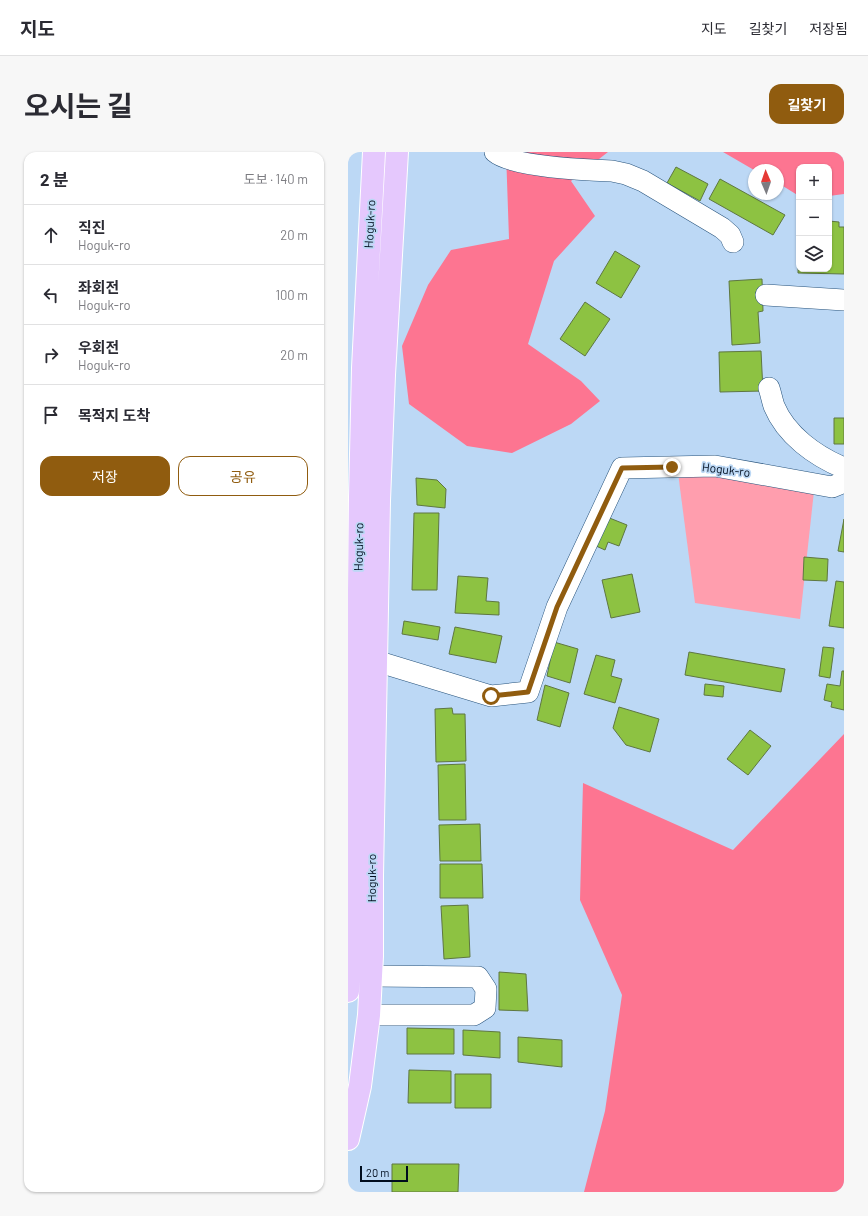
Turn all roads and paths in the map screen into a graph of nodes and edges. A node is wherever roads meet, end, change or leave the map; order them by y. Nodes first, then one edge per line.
1 (374, 152) edge
2 (397, 152) edge
3 (494, 152) edge
4 (733, 242) dead end
5 (766, 295) dead end
6 (844, 300) edge
7 (769, 388) dead end
8 (844, 468) edge
9 (844, 482) edge
10 (353, 569) edge
11 (376, 661) junction
12 (358, 875) edge
13 (371, 976) junction
14 (348, 991) edge
15 (369, 1015) junction
16 (348, 1138) edge

1 - 10 main road, Hoguk-ro
2 - 11 main road, Hoguk-ro
3 - 4 street
5 - 6 street
7 - 8 street
9 - 11 street, Hoguk-ro
10 - 12 main road, Hoguk-ro
11 - 12 main road, Hoguk-ro
12 - 13 main road, Hoguk-ro
12 - 14 main road, Hoguk-ro
13 - 15 main road, Hoguk-ro
13 - 15 street
15 - 16 main road, Hoguk-ro

